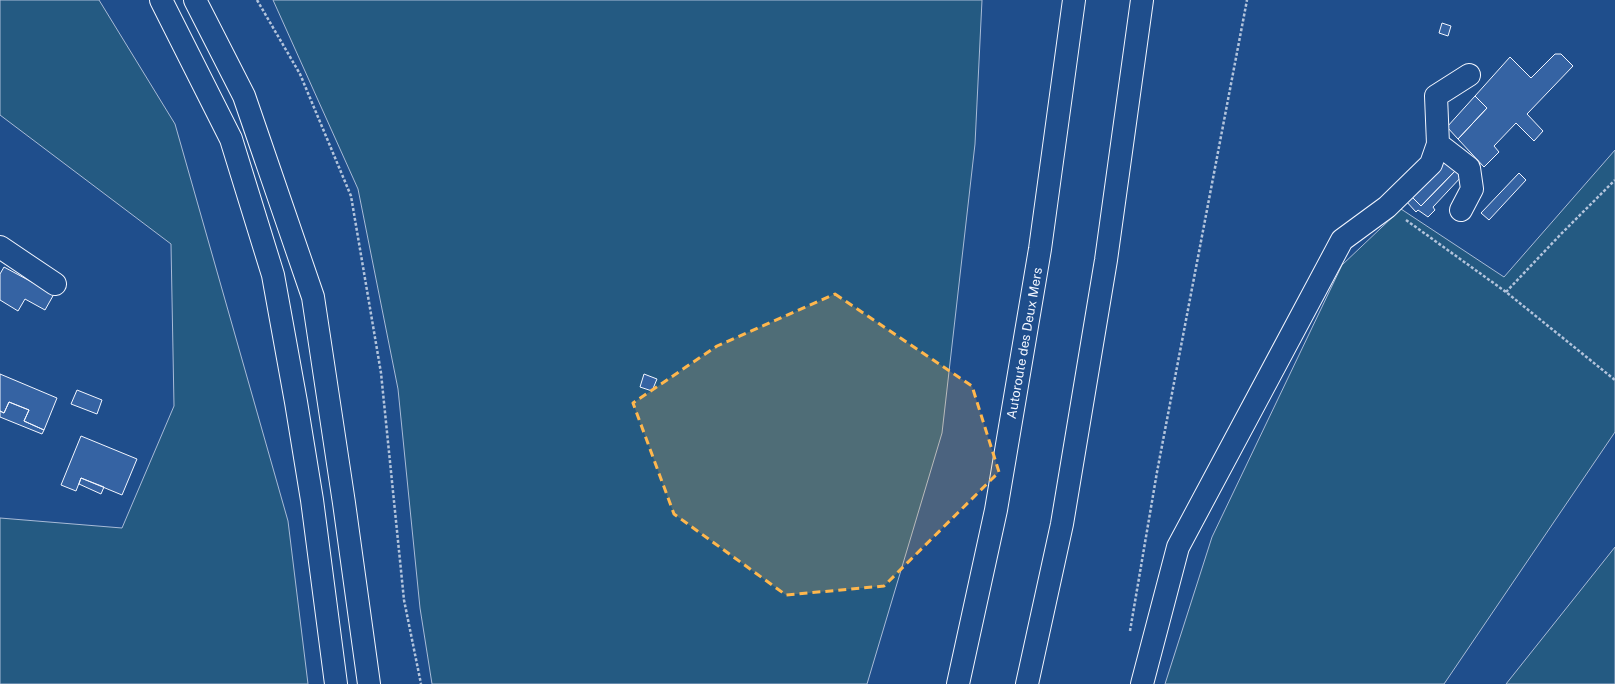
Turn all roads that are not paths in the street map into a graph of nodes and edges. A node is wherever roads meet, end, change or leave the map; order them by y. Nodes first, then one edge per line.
1 (161, 0) edge
2 (195, 0) edge
3 (1074, 0) edge
4 (1142, 0) edge
5 (1469, 75) dead end
6 (1438, 144) junction
7 (1461, 210) dead end
8 (0, 247) edge
9 (55, 284) dead end
10 (336, 684) edge
11 (369, 684) edge
12 (958, 684) edge
13 (1027, 684) edge
14 (1142, 684) edge

1 - 10 main road
2 - 11 main road
3 - 12 main road, Autoroute des Deux Mers
4 - 13 main road
5 - 6 main road
6 - 7 main road
6 - 14 main road
8 - 9 main road

